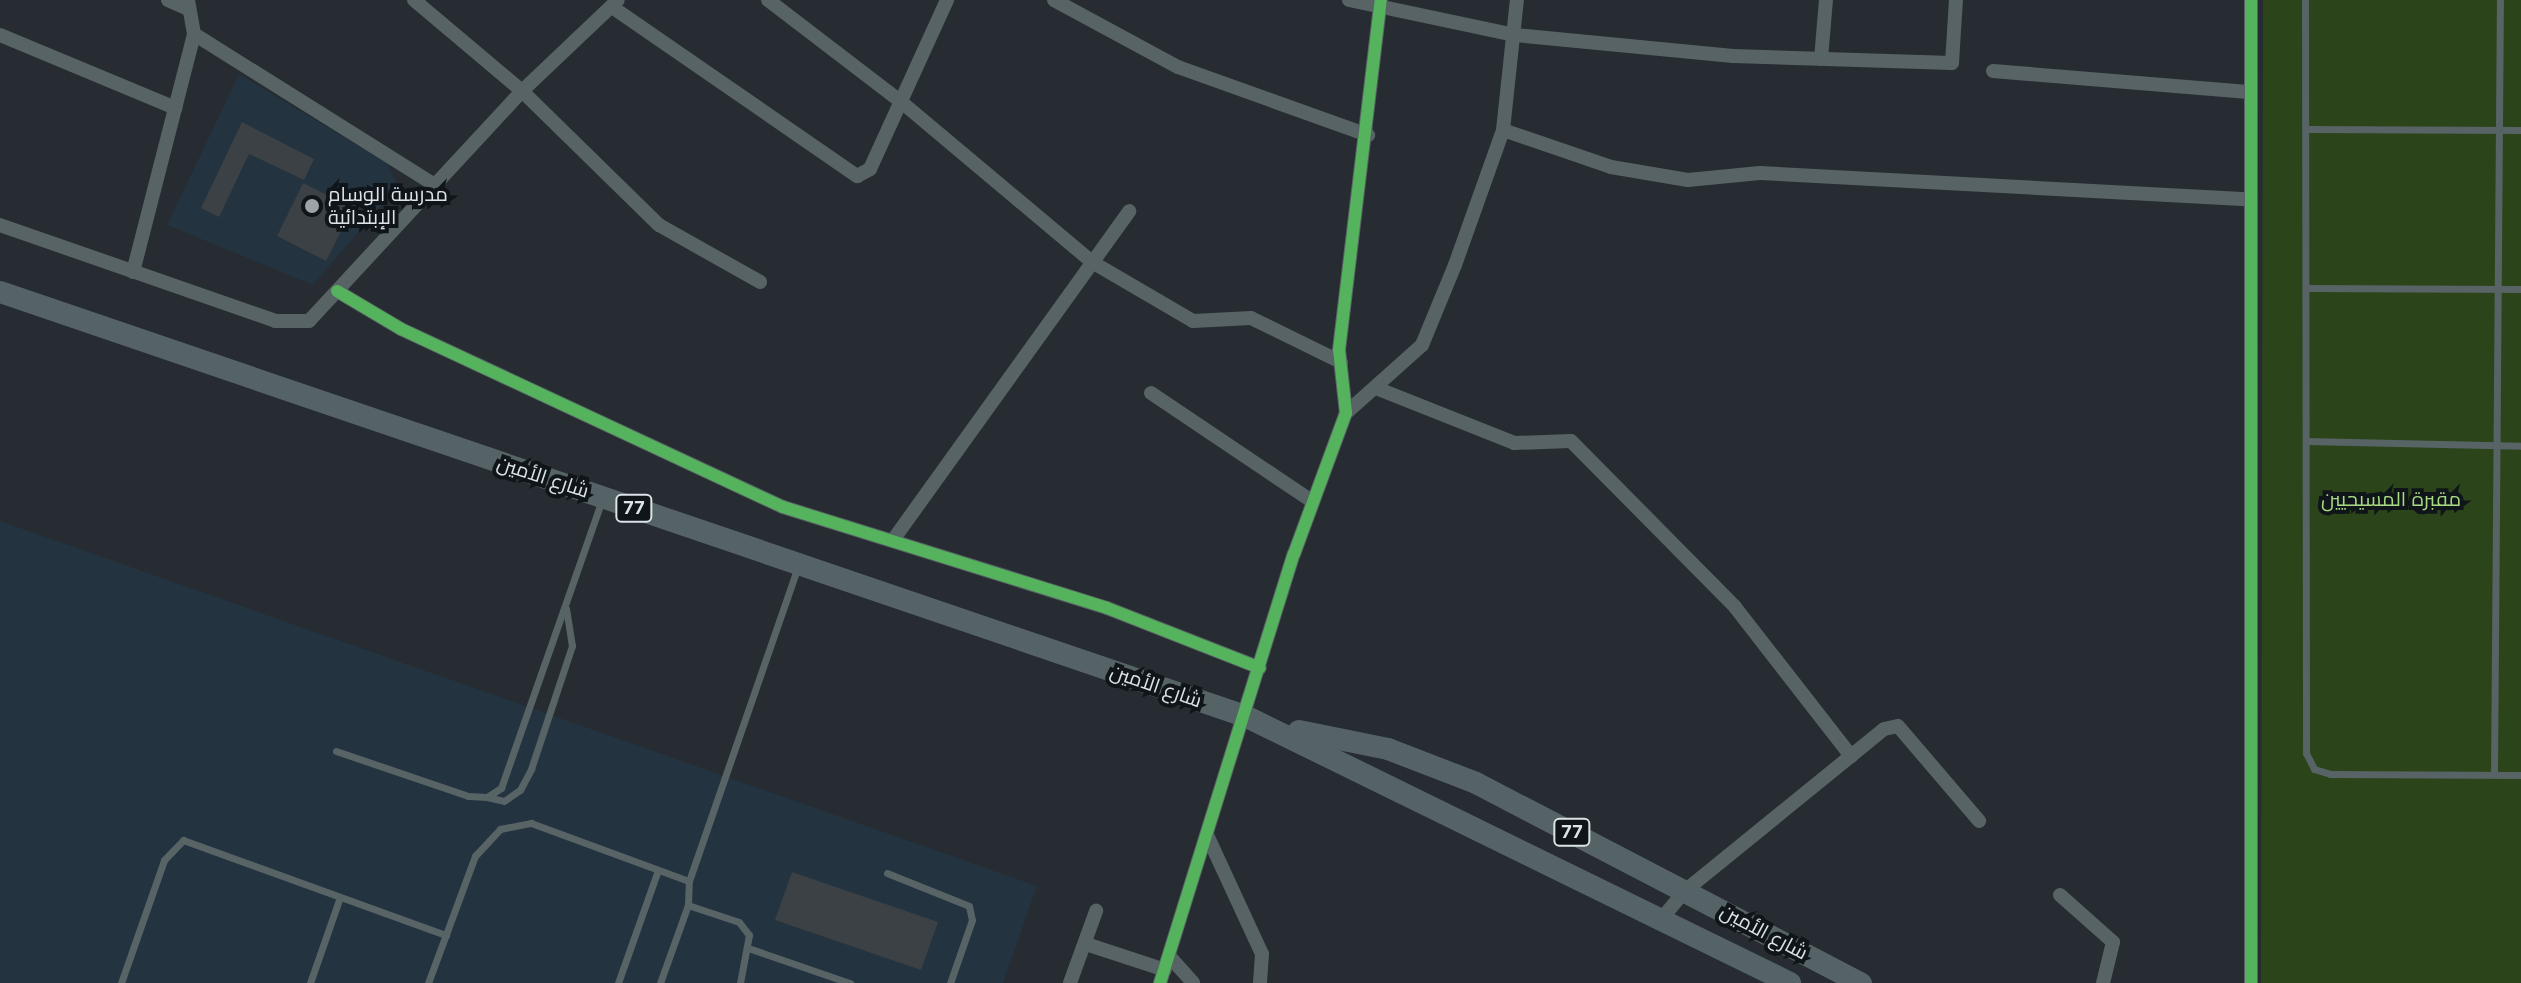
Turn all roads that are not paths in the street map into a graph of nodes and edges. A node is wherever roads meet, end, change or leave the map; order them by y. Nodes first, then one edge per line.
1 (168, 0) edge
2 (414, 0) edge
3 (768, 0) edge
4 (947, 0) edge
5 (1054, 0) edge
6 (1349, 0) edge
7 (1517, 0) edge
8 (1826, 0) edge
9 (1956, 0) edge
10 (2251, 0) edge
11 (2305, 0) edge
12 (2500, 0) edge
13 (615, 3) edge
14 (187, 4) edge
15 (1381, 6) edge
16 (194, 34) junction
17 (0, 35) edge
18 (1515, 35) junction
19 (1821, 59) junction
20 (1993, 71) dead end
21 (522, 91) junction
22 (2251, 92) junction
23 (899, 100) junction
24 (175, 108) junction
25 (2306, 129) junction
26 (1503, 130) junction
27 (2499, 130) junction
28 (2521, 130) edge
29 (1368, 135) junction
30 (435, 185) junction
31 (2251, 200) junction
32 (1129, 211) dead end
33 (0, 225) edge
34 (1092, 262) junction
35 (133, 272) junction
36 (760, 282) dead end
37 (2306, 288) junction
38 (2498, 289) junction
39 (2521, 289) edge
40 (337, 291) junction
41 (0, 292) edge
42 (1341, 362) junction
43 (1376, 388) junction
44 (1151, 393) dead end
45 (1346, 413) junction
46 (2306, 441) junction
47 (2496, 446) junction
48 (2521, 446) edge
49 (603, 498) junction
50 (1313, 502) junction
51 (893, 540) junction
52 (799, 564) junction
53 (565, 605) junction
54 (1260, 668) junction
55 (1245, 716) junction
56 (1267, 725) junction
57 (336, 751) dead end
58 (1851, 756) junction
59 (2494, 774) junction
60 (2521, 775) edge
61 (487, 797) junction
62 (1979, 821) dead end
63 (1207, 835) junction
64 (658, 870) junction
65 (887, 873) dead end
66 (689, 881) junction
67 (1686, 890) junction
68 (2060, 895) dead end
69 (340, 897) junction
70 (688, 905) junction
71 (1096, 911) dead end
72 (1663, 917) junction
73 (446, 935) junction
74 (1086, 944) junction
75 (751, 949) junction
76 (1165, 970) edge
77 (1757, 976) edge
78 (121, 983) edge
79 (310, 983) edge
80 (428, 983) edge
81 (618, 983) edge
82 (660, 983) edge
83 (740, 983) edge
84 (850, 983) edge
85 (950, 983) edge
86 (1070, 983) edge
87 (1193, 983) edge
88 (1260, 983) edge
89 (1790, 983) edge
90 (1861, 983) edge
91 (2103, 983) edge
92 (2251, 983) edge

1 - 14 street
2 - 21 street
3 - 23 street
4 - 23 street
5 - 29 street
6 - 15 street
7 - 18 street
8 - 19 street
9 - 19 street
10 - 22 street
11 - 25 lane
12 - 27 lane
13 - 21 street
13 - 23 street
14 - 16 street
15 - 18 street
15 - 29 street
16 - 24 street
16 - 30 street
17 - 24 street
18 - 19 street
18 - 26 street
20 - 22 street
21 - 30 street
21 - 36 street
22 - 31 street
23 - 34 street
24 - 35 street
25 - 27 lane
25 - 37 lane
26 - 31 street
26 - 43 street
27 - 28 lane
27 - 38 lane
29 - 42 street
30 - 40 street
31 - 92 street
32 - 34 street
33 - 35 street
34 - 42 street
34 - 51 street
35 - 40 street
37 - 38 lane
37 - 46 lane
38 - 39 lane
38 - 47 lane
40 - 51 street
41 - 49 main road, شارع الأمين / 77
42 - 45 street
43 - 45 street
43 - 58 street
44 - 50 street
45 - 50 street
46 - 47 lane
46 - 59 lane
47 - 48 lane
47 - 59 lane
49 - 52 main road, شارع الأمين / 77
49 - 53 lane
50 - 54 street
51 - 54 street
52 - 55 main road, شارع الأمين / 77
52 - 66 lane
53 - 61 lane
53 - 61 lane
54 - 55 street
55 - 56 main road, شارع الأمين / 77
55 - 63 street
56 - 67 main road, شارع الأمين / 77
56 - 72 main road, شارع الأمين / 77
57 - 61 lane
58 - 62 street
58 - 67 street
59 - 60 lane
63 - 76 street
63 - 88 street
64 - 66 lane
64 - 73 lane
64 - 81 lane
65 - 85 lane
66 - 70 lane
67 - 72 street
67 - 90 main road, شارع الأمين / 77
68 - 91 street
69 - 73 lane
69 - 78 lane
69 - 79 lane
70 - 75 lane
70 - 82 lane
71 - 74 street
72 - 77 main road, شارع الأمين / 77
73 - 80 lane
74 - 76 street
74 - 86 street
75 - 83 lane
75 - 84 lane
76 - 87 street
77 - 89 main road, شارع الأمين / 77

